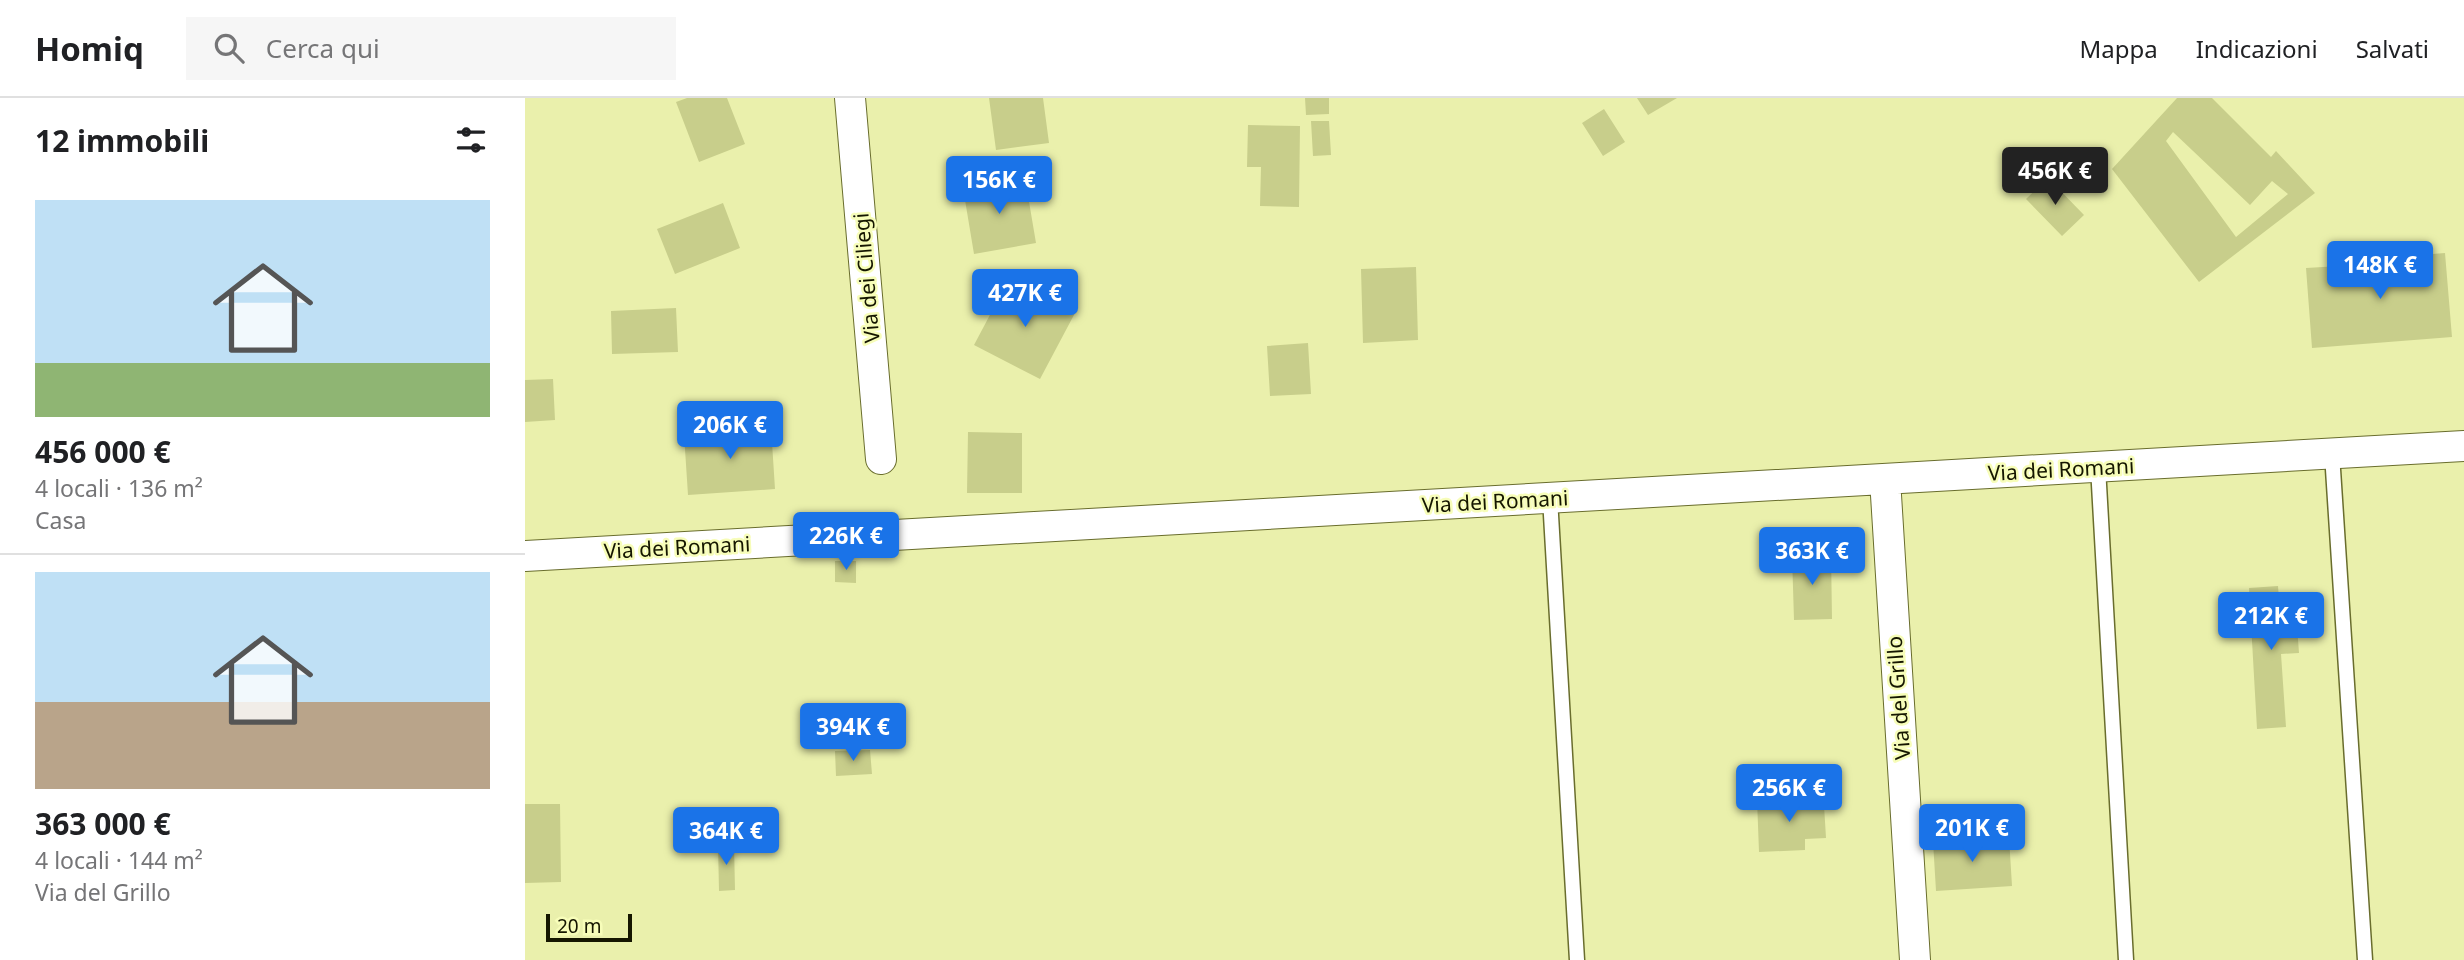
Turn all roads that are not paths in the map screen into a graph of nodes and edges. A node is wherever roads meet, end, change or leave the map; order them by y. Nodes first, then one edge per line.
1 (850, 98) edge
2 (2464, 446) edge
3 (2332, 454) junction
4 (881, 459) dead end
5 (2098, 467) junction
6 (1885, 479) junction
7 (1550, 498) junction
8 (525, 556) edge
9 (1577, 960) edge
10 (1915, 960) edge
11 (2126, 960) edge
12 (2365, 960) edge

1 - 4 street, Via dei Ciliegi
2 - 3 street, Via dei Romani
3 - 5 street, Via dei Romani
3 - 12 lane
5 - 6 street, Via dei Romani
5 - 11 lane
6 - 7 street, Via dei Romani
6 - 10 street, Via del Grillo
7 - 8 street, Via dei Romani
7 - 9 lane

